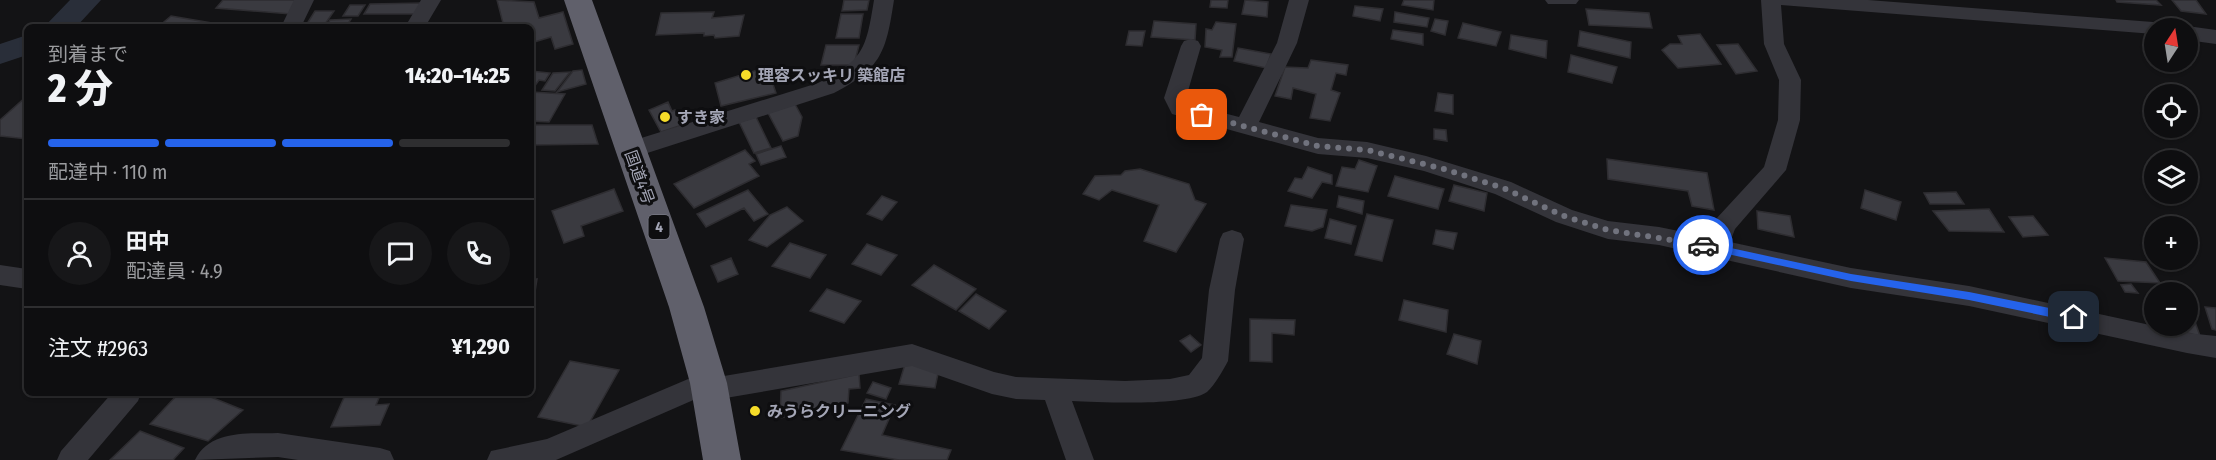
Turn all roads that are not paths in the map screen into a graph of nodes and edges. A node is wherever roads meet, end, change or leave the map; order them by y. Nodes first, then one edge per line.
1 (304, 0) edge
2 (431, 0) edge
3 (578, 0) edge
4 (884, 0) edge
5 (1299, 0) edge
6 (1557, 0) edge
7 (1569, 0) edge
8 (1771, 0) edge
9 (1785, 0) edge
10 (292, 24) edge
11 (417, 24) edge
12 (2144, 27) edge
13 (2198, 35) edge
14 (2216, 37) edge
15 (1191, 46) dead end
16 (1246, 126) junction
17 (630, 150) junction
18 (1232, 239) dead end
19 (1716, 248) junction
20 (0, 275) edge
21 (24, 279) edge
22 (2216, 346) edge
23 (708, 386) junction
24 (1054, 389) junction
25 (125, 396) edge
26 (71, 460) edge
27 (209, 460) edge
28 (380, 460) edge
29 (501, 460) edge
30 (722, 460) edge
31 (1080, 460) edge

1 - 10 street
2 - 11 street
3 - 17 highway, 国道4号 / 4
4 - 17 street
5 - 16 street
6 - 7 street
8 - 19 street
9 - 12 street
13 - 14 street
15 - 16 street
16 - 19 street
17 - 23 highway, 国道4号 / 4
18 - 24 street
19 - 22 street
20 - 21 street
23 - 24 street
23 - 29 street
23 - 30 highway, 国道4号 / 4
24 - 31 street
25 - 26 street
27 - 28 street

